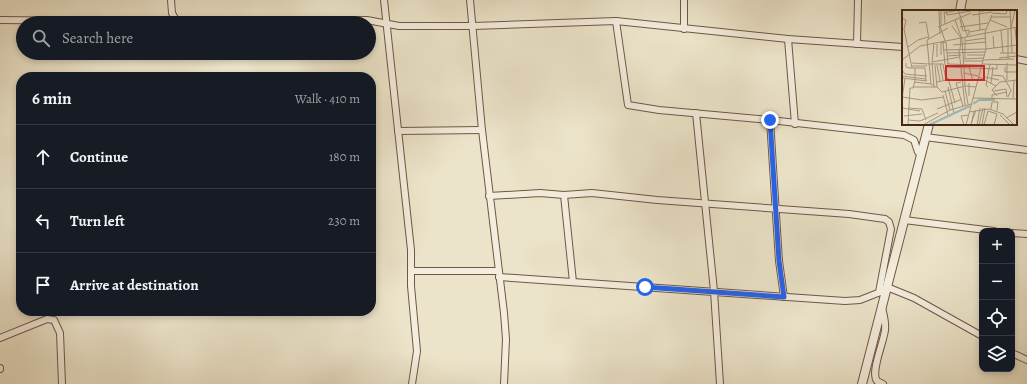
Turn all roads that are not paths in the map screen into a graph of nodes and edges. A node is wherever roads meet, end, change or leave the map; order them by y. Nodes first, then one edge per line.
1 (171, 0) edge
2 (384, 0) edge
3 (470, 0) edge
4 (684, 0) edge
5 (858, 0) edge
6 (962, 0) edge
7 (960, 10) edge
8 (173, 16) edge
9 (0, 20) edge
10 (16, 20) edge
11 (616, 21) junction
12 (376, 22) edge
13 (386, 24) junction
14 (473, 26) junction
15 (684, 30) junction
16 (788, 39) junction
17 (857, 44) junction
18 (902, 47) edge
19 (1017, 59) edge
20 (1027, 61) edge
21 (696, 113) junction
22 (770, 120) junction
23 (795, 124) junction
24 (929, 125) edge
25 (482, 130) junction
26 (398, 131) junction
27 (925, 137) junction
28 (1027, 150) edge
29 (921, 155) junction
30 (564, 195) junction
31 (489, 196) junction
32 (705, 203) junction
33 (777, 208) junction
34 (904, 220) junction
35 (979, 229) edge
36 (1015, 233) edge
37 (1027, 234) edge
38 (411, 271) junction
39 (498, 274) junction
40 (573, 282) junction
41 (884, 290) junction
42 (714, 291) junction
43 (784, 297) junction
44 (882, 308) junction
45 (979, 334) edge
46 (0, 338) edge
47 (1015, 354) edge
48 (1027, 360) edge
49 (62, 384) edge
50 (412, 384) edge
51 (504, 384) edge
52 (720, 384) edge
53 (862, 384) edge
54 (883, 384) edge

1 - 8 street
2 - 13 street
3 - 14 street
4 - 15 street
5 - 17 street
6 - 7 street
9 - 10 street
11 - 14 street
11 - 15 street
11 - 21 street
12 - 13 street
13 - 14 street
13 - 26 street
14 - 25 street
15 - 16 street
16 - 17 street
16 - 23 street
17 - 18 street
19 - 20 street
21 - 22 street
21 - 32 street
22 - 23 street
22 - 33 street
23 - 29 street
24 - 27 street
25 - 26 street
25 - 31 street
26 - 38 street
27 - 28 street
27 - 29 street
29 - 34 street
30 - 31 street
30 - 32 street
30 - 40 street
31 - 39 street
32 - 33 street
32 - 42 street
33 - 41 street
33 - 43 street
34 - 35 street
34 - 41 street
36 - 37 street
38 - 39 street
38 - 50 street
39 - 40 street
39 - 51 street
40 - 42 street
41 - 43 street
41 - 44 street
41 - 45 street
42 - 43 street
42 - 52 street
44 - 53 street
44 - 54 street
46 - 49 street
47 - 48 street

